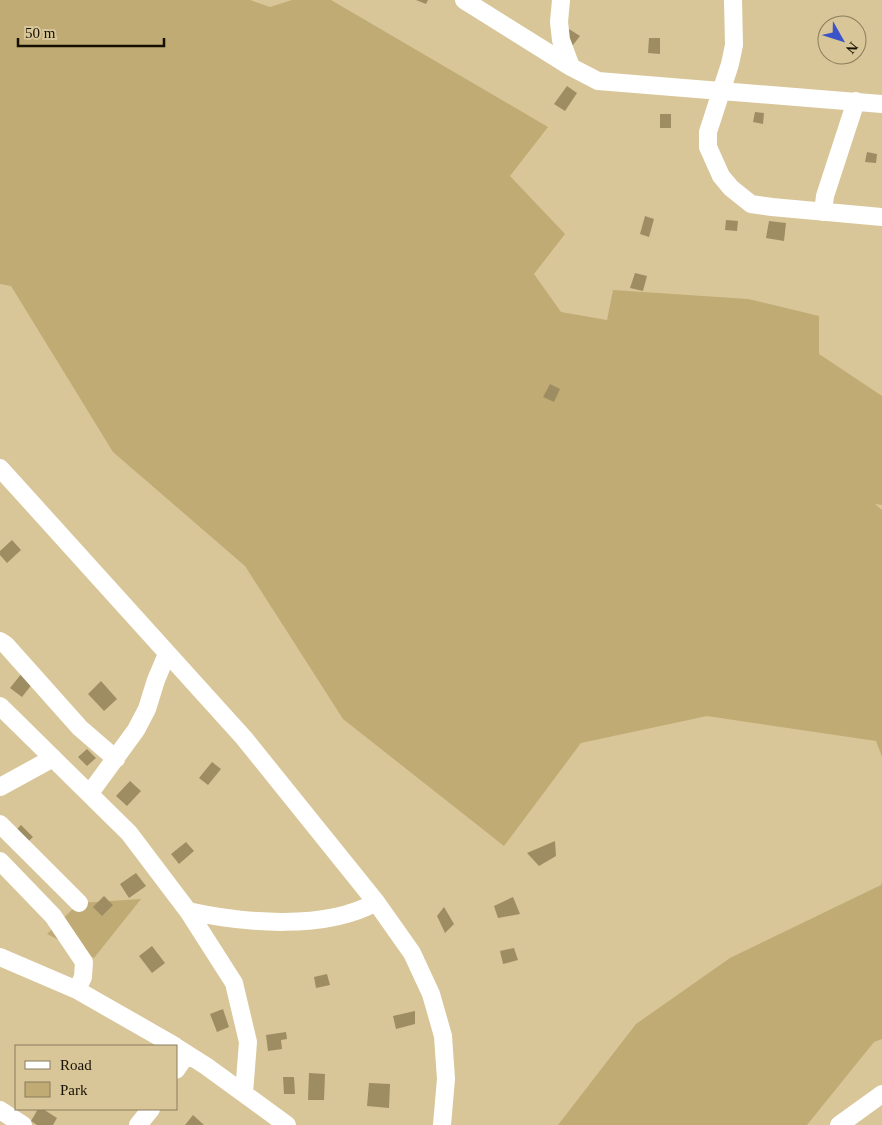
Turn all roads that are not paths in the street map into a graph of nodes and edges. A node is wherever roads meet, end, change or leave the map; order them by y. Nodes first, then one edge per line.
1 (464, 0) edge
2 (561, 0) edge
3 (733, 0) edge
4 (570, 67) junction
5 (722, 90) junction
6 (856, 101) junction
7 (882, 104) edge
8 (823, 212) junction
9 (882, 217) edge
10 (0, 468) edge
11 (0, 641) edge
12 (167, 654) junction
13 (0, 706) edge
14 (53, 758) junction
15 (116, 760) junction
16 (0, 787) edge
17 (90, 793) junction
18 (0, 824) edge
19 (0, 861) edge
20 (376, 902) junction
21 (79, 903) dead end
22 (188, 912) junction
23 (0, 957) edge
24 (77, 990) junction
25 (172, 1045) edge
26 (179, 1049) edge
27 (244, 1093) junction
28 (882, 1094) edge
29 (0, 1110) edge
30 (150, 1110) edge
31 (23, 1125) edge
32 (138, 1125) edge
33 (285, 1125) edge
34 (442, 1125) edge
35 (839, 1125) edge

1 - 4 street
2 - 4 street
3 - 5 street
4 - 5 street
5 - 6 street
5 - 8 street
6 - 7 street
6 - 8 street
8 - 9 street
10 - 12 street
11 - 15 street
12 - 15 street
12 - 20 street
13 - 14 street
14 - 16 street
14 - 17 street
15 - 17 street
17 - 22 street
18 - 21 street
19 - 24 street
20 - 22 street
20 - 34 street
22 - 27 street
23 - 24 street
24 - 25 street
26 - 27 street
27 - 33 street
28 - 35 street
29 - 31 street
30 - 32 street

